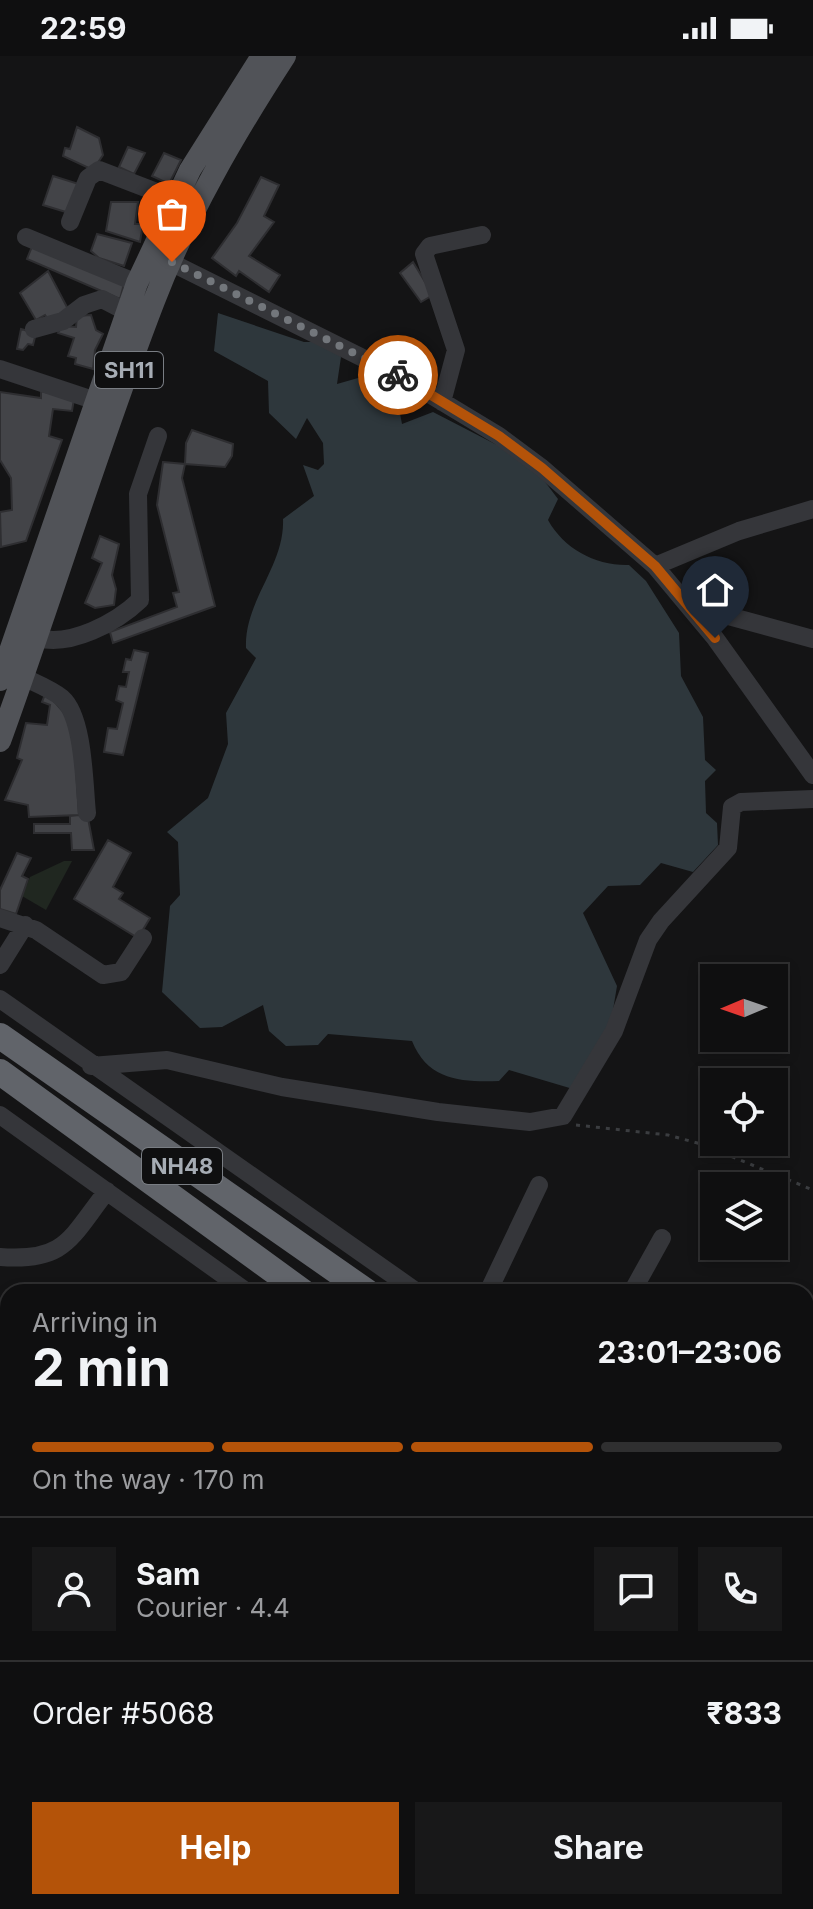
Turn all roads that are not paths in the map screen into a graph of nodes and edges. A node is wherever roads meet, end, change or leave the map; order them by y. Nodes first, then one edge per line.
1 (262, 56) edge
2 (285, 56) edge
3 (177, 200) junction
4 (70, 222) dead end
5 (482, 235) dead end
6 (26, 237) dead end
7 (162, 258) junction
8 (137, 283) junction
9 (127, 312) junction
10 (34, 329) dead end
11 (0, 369) edge
12 (96, 401) junction
13 (442, 402) junction
14 (158, 436) dead end
15 (813, 509) edge
16 (655, 566) junction
17 (688, 605) junction
18 (38, 638) junction
19 (813, 639) edge
20 (6, 642) edge
21 (23, 677) junction
22 (0, 680) edge
23 (0, 741) edge
24 (813, 775) edge
25 (813, 799) edge
26 (87, 813) dead end
27 (0, 918) edge
28 (25, 925) junction
29 (143, 938) dead end
30 (0, 965) edge
31 (0, 999) edge
32 (0, 1036) edge
33 (91, 1066) junction
34 (0, 1072) edge
35 (0, 1115) edge
36 (539, 1185) dead end
37 (107, 1191) junction
38 (662, 1238) dead end
39 (0, 1257) edge
40 (235, 1284) edge
41 (292, 1284) edge
42 (356, 1284) edge
43 (405, 1284) edge
44 (492, 1284) edge
45 (636, 1284) edge

1 - 3 main road, SH11
2 - 7 main road, SH11
3 - 4 street
3 - 7 main road, SH11
5 - 13 street
6 - 8 street
7 - 8 main road, SH11
7 - 13 street
7 - 18 main road, SH11
8 - 9 main road, SH11
9 - 10 street
9 - 12 main road, SH11
11 - 12 street
12 - 20 main road, SH11
13 - 16 street
14 - 18 street
15 - 16 street
16 - 17 street
17 - 19 street
17 - 24 street
18 - 21 main road, SH11
20 - 22 main road, SH11
21 - 23 main road, SH11
21 - 26 street
25 - 33 street
27 - 28 street
28 - 29 street
28 - 30 street
31 - 33 street
32 - 42 highway, NH48
33 - 43 street
34 - 41 highway, NH48
35 - 37 street
36 - 44 street
37 - 39 street
37 - 40 street
38 - 45 street

